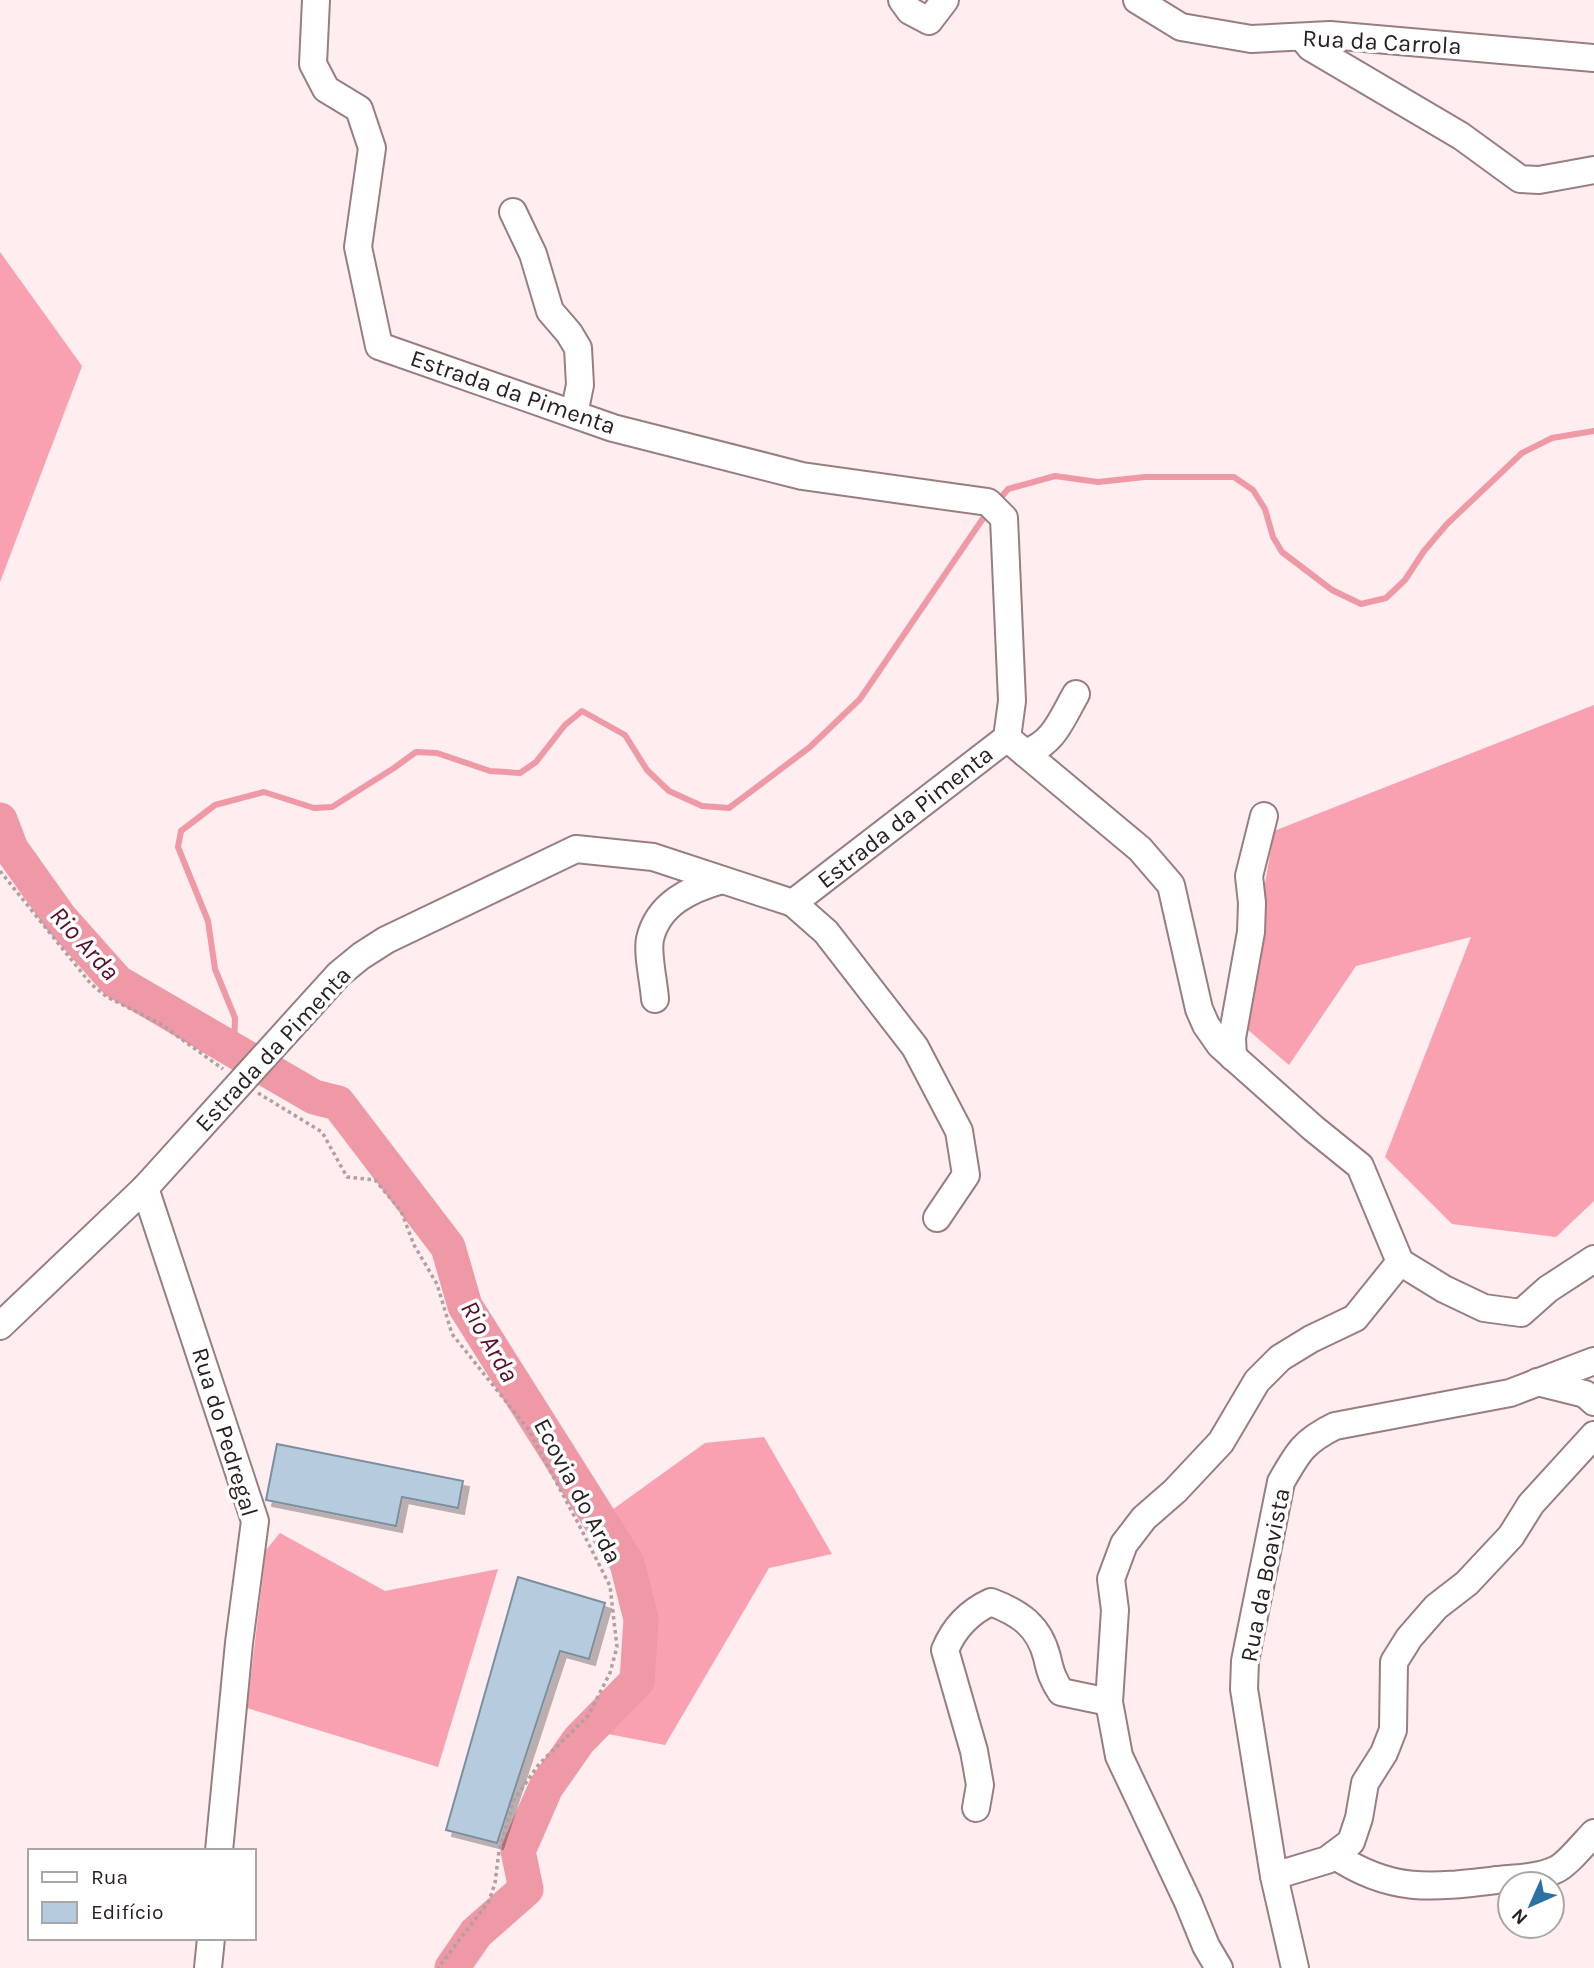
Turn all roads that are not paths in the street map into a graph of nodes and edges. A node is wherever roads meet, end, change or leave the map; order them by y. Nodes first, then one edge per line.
1 (316, 0) edge
2 (902, 0) edge
3 (945, 0) edge
4 (1137, 0) edge
5 (1301, 37) junction
6 (1594, 58) edge
7 (1594, 170) edge
8 (513, 212) dead end
9 (574, 414) junction
10 (1076, 695) dead end
11 (1016, 746) junction
12 (1264, 816) dead end
13 (722, 880) junction
14 (793, 903) junction
15 (655, 999) dead end
16 (1233, 1057) junction
17 (145, 1188) junction
18 (937, 1219) dead end
19 (1594, 1259) edge
20 (1399, 1262) junction
21 (0, 1326) edge
22 (1594, 1361) edge
23 (1537, 1382) junction
24 (1594, 1402) edge
25 (1594, 1435) edge
26 (1109, 1702) junction
27 (976, 1808) dead end
28 (1594, 1833) edge
29 (219, 1849) edge
30 (1334, 1855) junction
31 (1274, 1876) junction
32 (211, 1940) edge
33 (208, 1968) edge
34 (1219, 1968) edge
35 (1295, 1968) edge

1 - 9 street, Estrada da Pimenta
2 - 3 street
4 - 5 street, Rua da Carrola
5 - 6 street, Rua da Carrola
5 - 7 street
8 - 9 street
9 - 11 street, Estrada da Pimenta
10 - 11 street
11 - 14 street, Estrada da Pimenta
11 - 16 street
12 - 16 street
13 - 14 street, Estrada da Pimenta
13 - 15 street
13 - 17 street, Estrada da Pimenta
14 - 18 street
16 - 20 street
17 - 21 street, Estrada da Pimenta
17 - 29 street, Rua do Pedregal
19 - 20 street
20 - 26 street
22 - 23 street, Rua da Boavista
23 - 24 street
23 - 31 street, Rua da Boavista
25 - 30 street
26 - 27 street
26 - 34 street
28 - 30 street
30 - 31 street
31 - 35 street, Rua da Boavista
32 - 33 street

